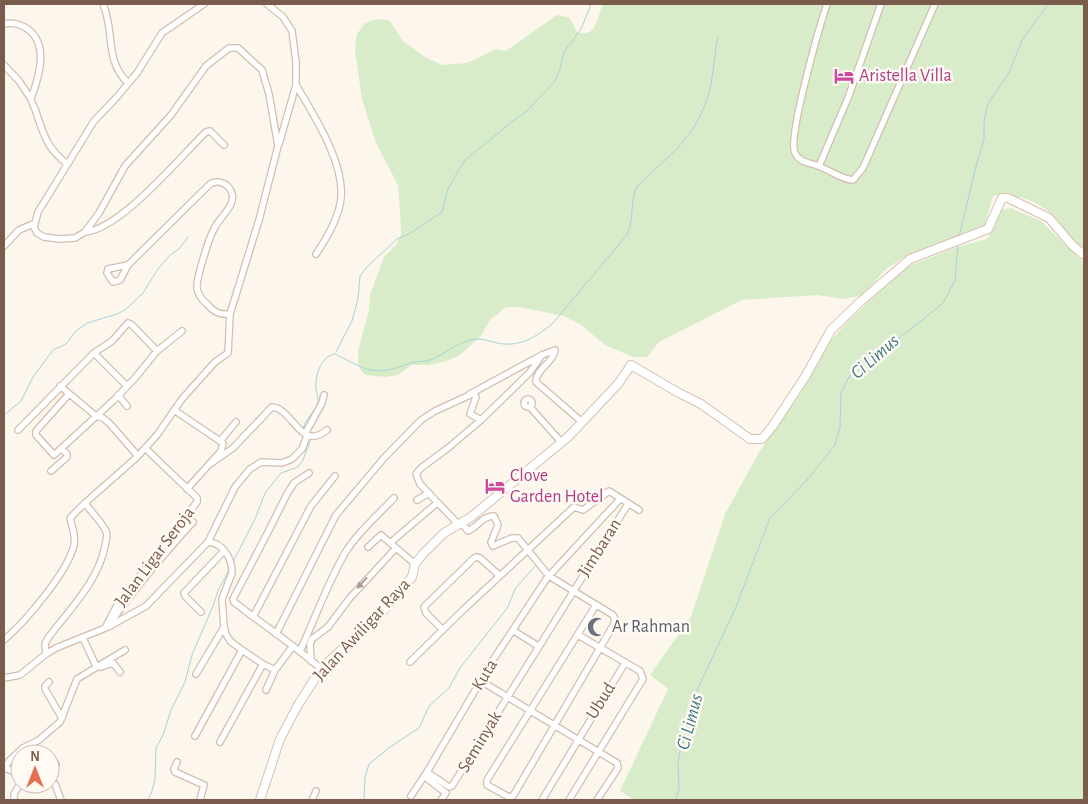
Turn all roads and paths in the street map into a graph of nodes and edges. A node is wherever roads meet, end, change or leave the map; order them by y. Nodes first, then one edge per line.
1 (103, 4) edge
2 (204, 4) edge
3 (267, 4) edge
4 (827, 4) edge
5 (881, 4) edge
6 (935, 4) edge
7 (4, 24) edge
8 (4, 65) edge
9 (128, 83) junction
10 (296, 85) junction
11 (31, 100) junction
12 (224, 145) dead end
13 (278, 146) junction
14 (67, 164) junction
15 (819, 166) junction
16 (33, 224) junction
17 (85, 232) junction
18 (4, 246) edge
19 (316, 254) dead end
20 (1084, 255) edge
21 (128, 265) dead end
22 (230, 314) junction
23 (182, 331) dead end
24 (157, 351) junction
25 (94, 354) junction
26 (542, 355) junction
27 (60, 386) junction
28 (127, 386) junction
29 (69, 394) junction
30 (470, 394) junction
31 (118, 395) junction
32 (324, 395) dead end
33 (128, 406) dead end
34 (530, 407) dead end
35 (174, 410) junction
36 (96, 416) junction
37 (481, 420) junction
38 (236, 422) dead end
39 (582, 422) junction
40 (18, 430) dead end
41 (327, 430) dead end
42 (306, 435) junction
43 (220, 441) junction
44 (561, 442) junction
45 (145, 448) junction
46 (62, 449) junction
47 (138, 456) junction
48 (210, 464) junction
49 (51, 471) dead end
50 (309, 473) dead end
51 (335, 476) dead end
52 (188, 489) junction
53 (428, 492) junction
54 (394, 498) dead end
55 (620, 499) junction
56 (417, 500) dead end
57 (85, 503) junction
58 (437, 503) junction
59 (628, 504) junction
60 (639, 510) dead end
61 (193, 522) dead end
62 (460, 523) junction
63 (208, 542) junction
64 (390, 543) junction
65 (368, 547) dead end
66 (396, 548) junction
67 (528, 550) junction
68 (224, 552) junction
69 (415, 564) junction
70 (500, 576) junction
71 (548, 576) junction
72 (572, 592) junction
73 (596, 606) junction
74 (201, 612) dead end
75 (253, 617) junction
76 (107, 627) junction
77 (224, 627) junction
78 (443, 630) junction
79 (514, 631) junction
80 (276, 634) junction
81 (578, 635) junction
82 (83, 638) junction
83 (4, 640) edge
84 (293, 646) junction
85 (538, 646) junction
86 (600, 649) junction
87 (125, 650) dead end
88 (242, 650) junction
89 (300, 651) junction
90 (46, 654) junction
91 (311, 661) junction
92 (410, 662) dead end
93 (625, 663) junction
94 (263, 664) junction
95 (96, 666) junction
96 (321, 669) junction
97 (275, 670) junction
98 (120, 672) dead end
99 (196, 674) dead end
100 (4, 678) edge
101 (481, 681) junction
102 (49, 682) dead end
103 (266, 690) dead end
104 (507, 697) junction
105 (530, 711) junction
106 (62, 718) junction
107 (554, 726) junction
108 (195, 736) dead end
109 (578, 739) junction
110 (220, 742) dead end
111 (599, 752) junction
112 (177, 762) dead end
113 (4, 769) edge
114 (426, 774) junction
115 (316, 791) dead end
116 (411, 796) dead end
117 (200, 800) edge
118 (260, 800) edge
119 (309, 800) edge
120 (441, 800) edge
121 (542, 800) edge
122 (569, 800) edge
123 (597, 800) edge

1 - 9 street
2 - 9 street
3 - 10 street
4 - 15 street
5 - 15 street
6 - 15 street
7 - 11 street
8 - 11 street
9 - 14 street
10 - 13 street
10 - 19 street
11 - 14 street
12 - 17 street
13 - 17 street
13 - 22 street
14 - 16 street
16 - 17 street
16 - 18 street
20 - 39 street, Jalan Awiligar Raya
21 - 22 street
22 - 35 street
23 - 24 street
24 - 25 street
24 - 28 street
25 - 27 street
25 - 28 street
26 - 30 street
26 - 37 street
26 - 39 street
27 - 29 street
27 - 40 street
28 - 31 street
29 - 36 street
29 - 46 street
30 - 37 street
30 - 80 street
31 - 33 street
31 - 36 street
32 - 42 street
34 - 44 street
35 - 43 street
35 - 45 street
36 - 46 street
36 - 47 street
37 - 53 street
38 - 43 street
39 - 44 street, Jalan Awiligar Raya
41 - 42 street
42 - 48 street
42 - 63 street
43 - 48 street
44 - 62 street, Jalan Awiligar Raya
45 - 47 street
45 - 52 street
46 - 49 street
47 - 57 street
48 - 52 street
50 - 75 street
51 - 75 street
52 - 76 street, Jalan Ligar Seroja
53 - 56 street
53 - 58 street
54 - 89 street
55 - 59 street
55 - 67 street
55 - 71 street, Kuta
57 - 83 street
57 - 90 street
58 - 62 street
58 - 64 street
59 - 60 street
59 - 72 street, Jimbaran
61 - 76 street
62 - 67 street
62 - 69 street, Jalan Awiligar Raya
63 - 68 street
63 - 76 street
64 - 65 street
64 - 66 street
66 - 69 street
66 -> 91 street
67 - 70 street
67 - 71 street
68 - 74 street
68 - 77 street
69 - 96 street, Jalan Awiligar Raya
70 - 78 street
70 - 78 street
71 - 72 street
71 - 79 street, Kuta
72 - 73 street
72 - 85 street, Kuta
73 - 81 street
73 - 86 street
75 - 80 street
76 - 82 street
77 - 88 street
77 - 99 street
78 - 92 street
79 - 85 street
79 - 101 street, Kuta
80 - 84 street
81 - 86 street
81 - 105 street
82 - 90 street
82 - 95 street
84 - 89 street
84 - 97 street
85 - 104 street, Kuta
86 - 93 street
86 - 107 street
87 - 95 street
88 - 94 street
88 - 108 street
89 - 91 street
90 - 100 street
91 - 96 street
93 - 109 street, Ubud
93 - 111 street, Ubud
94 - 97 street
94 - 110 street
95 - 98 street
95 - 106 street
96 - 118 street, Jalan Awiligar Raya
97 - 103 street
101 - 104 street
101 - 114 street, Kuta
102 - 106 street
104 - 105 street
104 - 114 street, Seminyak
105 - 107 street
105 - 107 street, Seminyak
106 - 113 street
107 - 109 street
109 - 111 street
109 - 121 street
111 - 122 street
111 - 123 street
112 - 117 street
114 - 116 street, Kuta
114 - 120 street
115 - 119 street

